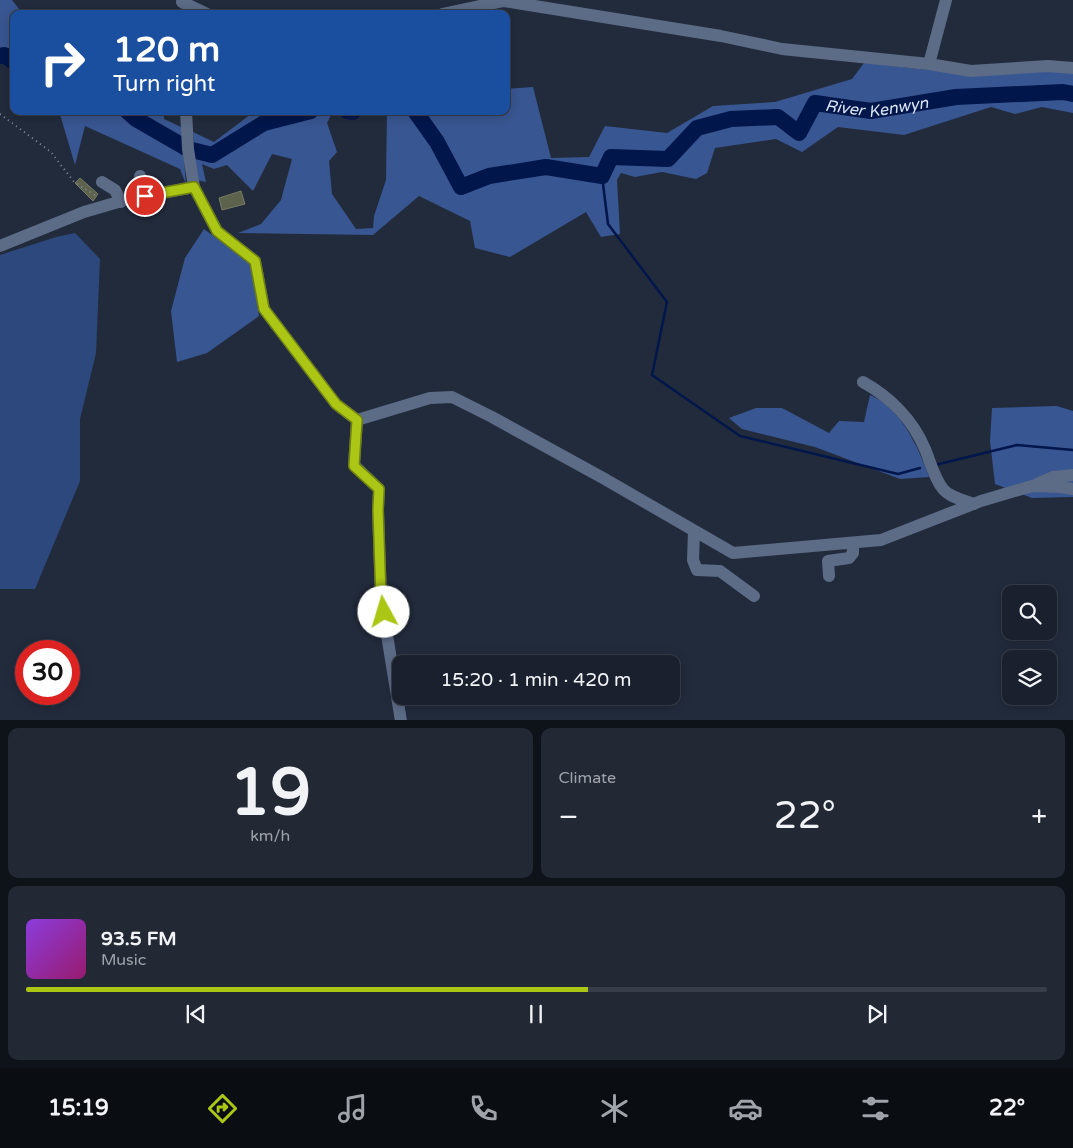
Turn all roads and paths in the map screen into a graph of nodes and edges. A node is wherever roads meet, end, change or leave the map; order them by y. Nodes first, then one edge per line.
1 (946, 0) edge
2 (182, 5) edge
3 (196, 10) edge
4 (461, 10) edge
5 (929, 64) junction
6 (1073, 68) edge
7 (0, 114) edge
8 (186, 115) edge
9 (140, 176) dead end
10 (102, 182) dead end
11 (194, 187) junction
12 (145, 196) junction
13 (116, 203) junction
14 (0, 246) edge
15 (862, 382) dead end
16 (357, 420) junction
17 (1073, 475) edge
18 (1032, 486) junction
19 (1073, 489) edge
20 (974, 504) junction
21 (694, 531) junction
22 (853, 542) junction
23 (829, 576) dead end
24 (754, 596) dead end
25 (401, 720) edge

1 - 5 street
2 - 3 street
4 - 5 street
5 - 6 street
7 - 13 path
8 - 11 street
9 - 12 street
10 - 13 street
11 - 12 street
11 - 16 street
12 - 13 street
13 - 14 street
15 - 20 street
16 - 21 street
16 - 25 street
17 - 18 street
18 - 19 street
18 - 20 street
20 - 22 street
21 - 22 street
21 - 24 street
22 - 23 street

